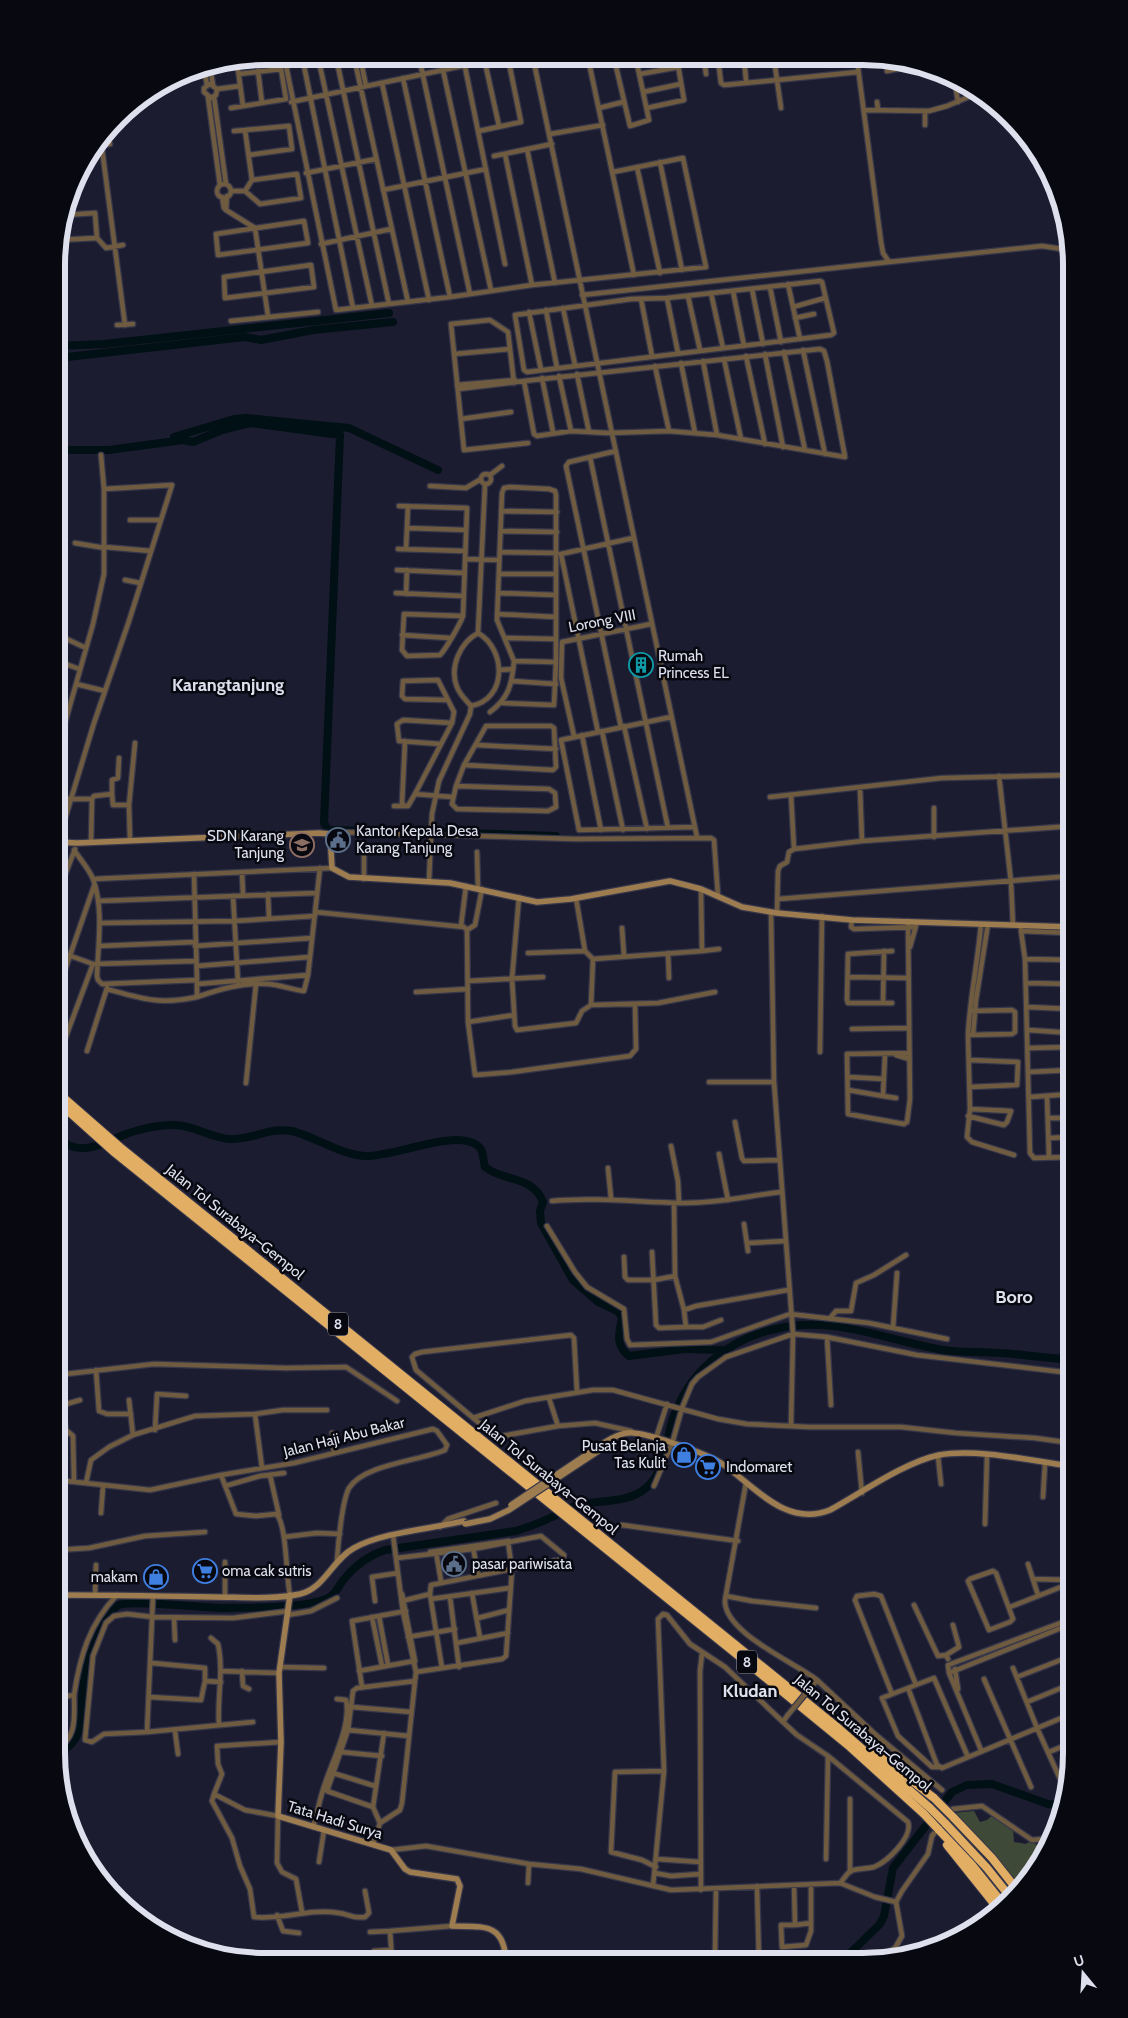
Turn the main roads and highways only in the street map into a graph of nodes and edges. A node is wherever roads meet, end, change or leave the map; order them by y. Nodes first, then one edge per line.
1 (65, 1100) edge
2 (65, 1107) edge
3 (99, 1134) junction
4 (567, 1514) junction
5 (836, 1726) junction
6 (927, 1811) junction
7 (940, 1831) junction
8 (1013, 1885) edge
9 (1007, 1893) edge
10 (1000, 1899) edge
11 (994, 1904) edge

1 - 3 highway, Jalan Tol Surabaya–Gempol / 8
2 - 3 highway, Jalan Tol Surabaya–Gempol / 8
3 - 4 highway, Jalan Tol Surabaya–Gempol / 8
4 - 5 highway, Jalan Tol Surabaya–Gempol / 8
4 - 6 highway, Jalan Tol Surabaya–Gempol / 8
5 - 6 highway, Jalan Tol Surabaya–Gempol / 8
5 - 8 highway, bridge
6 - 7 highway, Jalan Tol Surabaya–Gempol / 8, bridge
6 - 9 highway, Jalan Tol Surabaya–Gempol / 8, bridge
7 - 10 highway, Jalan Tol Surabaya–Gempol / 8
7 - 11 highway

